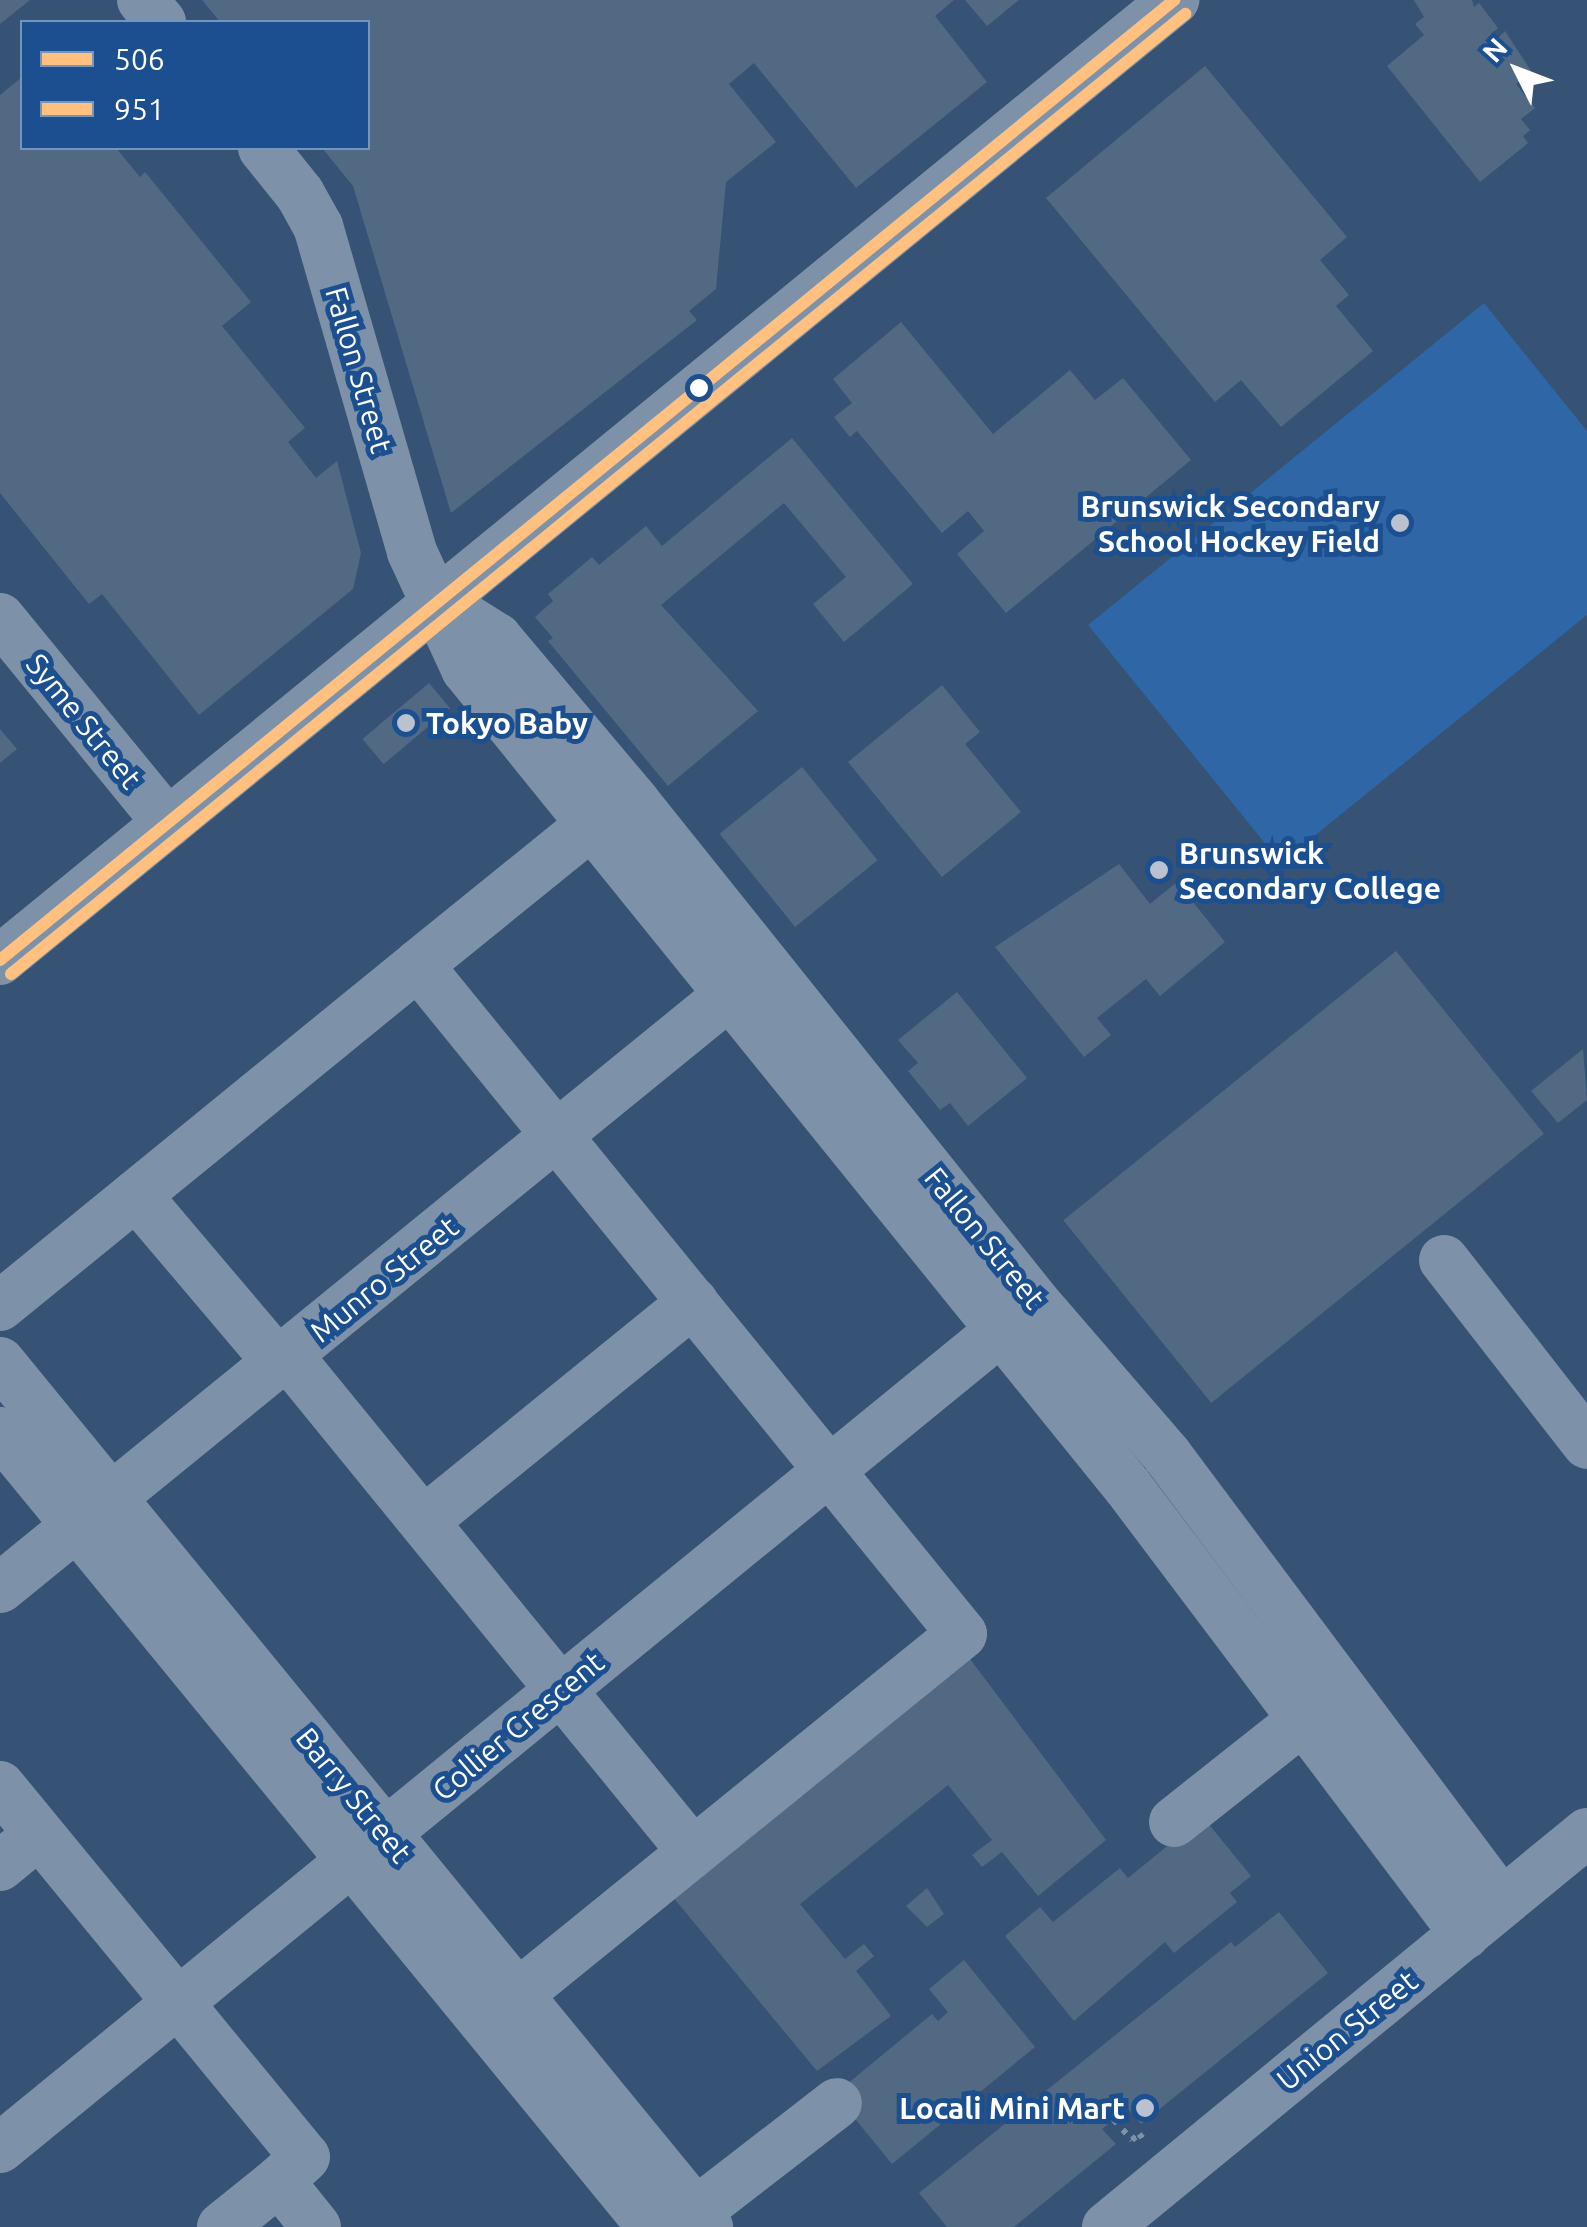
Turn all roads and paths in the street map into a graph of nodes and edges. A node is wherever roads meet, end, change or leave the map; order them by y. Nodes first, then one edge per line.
1 (142, 0) edge
2 (1174, 0) edge
3 (159, 20) edge
4 (265, 150) edge
5 (438, 601) junction
6 (0, 618) edge
7 (168, 823) junction
8 (592, 824) junction
9 (0, 960) edge
10 (418, 964) junction
11 (748, 979) junction
12 (558, 1136) junction
13 (136, 1195) junction
14 (1444, 1260) dead end
15 (693, 1302) junction
16 (0, 1306) edge
17 (1019, 1316) junction
18 (284, 1361) junction
19 (0, 1362) edge
20 (0, 1432) edge
21 (1587, 1444) edge
22 (830, 1470) junction
23 (94, 1512) junction
24 (424, 1521) junction
25 (0, 1588) edge
26 (561, 1689) junction
27 (1304, 1719) junction
28 (0, 1786) edge
29 (1174, 1822) dead end
30 (1587, 1833) edge
31 (39, 1834) junction
32 (370, 1848) junction
33 (692, 1850) junction
34 (0, 1866) edge
35 (1484, 1918) junction
36 (518, 1995) junction
37 (179, 2004) junction
38 (837, 2103) dead end
39 (0, 2148) edge
40 (278, 2182) junction
41 (685, 2222) edge
42 (222, 2227) edge
43 (316, 2227) edge
44 (1106, 2227) edge

1 - 3 street
2 - 5 street
4 - 5 street, Fallon Street
5 - 7 street
5 - 8 street, Fallon Street
5 - 11 street, Fallon Street
6 - 7 street, Syme Street
7 - 9 street
8 - 10 street
8 - 11 street, Fallon Street
10 - 12 street
10 - 13 street
11 - 12 street, Munro Street
11 - 17 street, Fallon Street
12 - 15 street
12 - 18 street, Munro Street
13 - 16 street
13 - 18 street
14 - 21 street
15 - 22 street
15 - 24 street
17 - 22 street, Collier Crescent
17 - 27 street, Fallon Street
17 - 35 street, Fallon Street
18 - 23 street, Munro Street
18 - 24 street
19 - 23 street, Barry Street
20 - 23 street, Barry Street
22 - 26 street, Collier Crescent
22 - 33 street
23 - 25 street, Munro Street
23 - 32 street, Barry Street
24 - 26 street
26 - 32 street, Collier Crescent
26 - 33 street
27 - 29 street
27 - 35 street, Fallon Street
28 - 31 street
30 - 35 street, Union Street
31 - 34 street
31 - 37 street
32 - 36 street, Barry Street
32 - 37 street, Collier Crescent
32 - 41 street, Barry Street
33 - 36 street
35 - 44 street, Union Street
36 - 41 street, Barry Street
37 - 39 street, Collier Crescent
37 - 40 street
38 - 41 street
40 - 42 street
40 - 43 street

